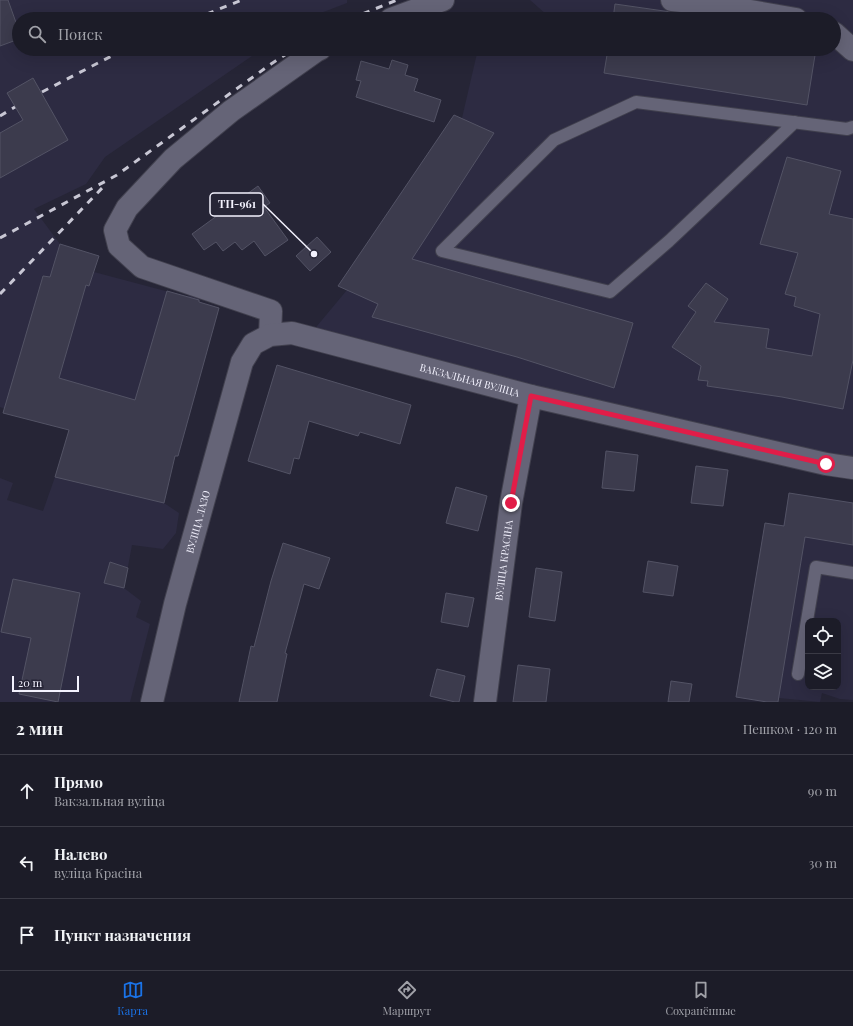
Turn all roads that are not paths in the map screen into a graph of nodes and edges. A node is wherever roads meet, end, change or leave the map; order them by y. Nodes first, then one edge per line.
1 (443, 0) edge
2 (672, 0) edge
3 (410, 12) edge
4 (756, 12) edge
5 (841, 39) edge
6 (853, 50) edge
7 (309, 56) edge
8 (795, 122) junction
9 (853, 127) edge
10 (262, 339) junction
11 (531, 396) junction
12 (853, 468) edge
13 (853, 573) edge
14 (798, 674) dead end
15 (152, 702) edge
16 (485, 702) edge

1 - 3 street
2 - 4 street
5 - 6 street
7 - 10 street
8 - 8 lane
8 - 9 lane
10 - 11 street, ВАКЗАЛЬНАЯ ВУЛІЦА
10 - 15 street, ВУЛІЦА ЛАЗО
11 - 12 street, ВАКЗАЛЬНАЯ ВУЛІЦА
11 - 16 street, ВУЛІЦА КРАСІНА
13 - 14 lane

